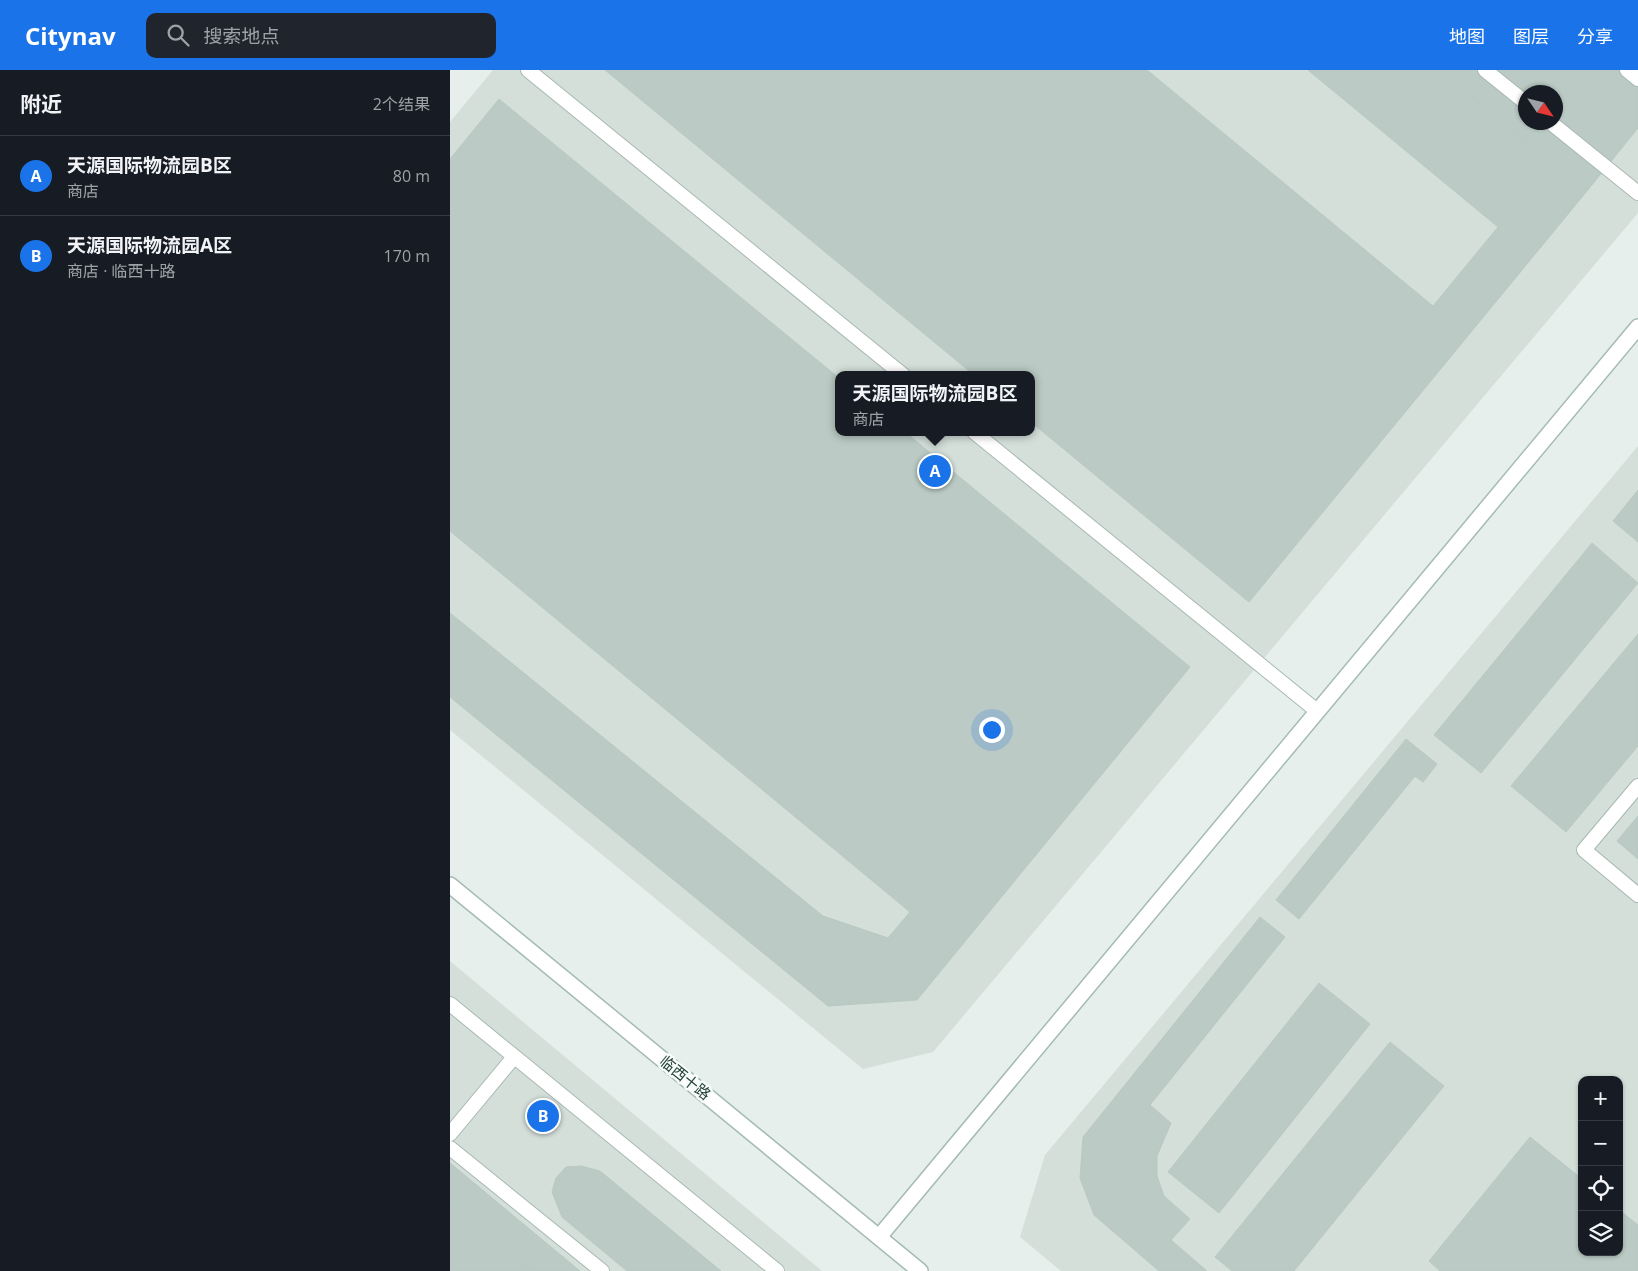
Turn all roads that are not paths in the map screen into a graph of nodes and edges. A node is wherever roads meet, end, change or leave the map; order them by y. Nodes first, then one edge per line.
1 (528, 70) edge
2 (1485, 70) edge
3 (1627, 70) edge
4 (1638, 79) edge
5 (1518, 97) edge
6 (1560, 130) edge
7 (1638, 193) edge
8 (1638, 327) edge
9 (898, 371) edge
10 (979, 436) edge
11 (1317, 711) junction
12 (1638, 786) edge
13 (450, 885) edge
14 (1638, 895) edge
15 (450, 1004) edge
16 (514, 1057) junction
17 (450, 1134) edge
18 (450, 1148) edge
19 (878, 1237) junction
20 (602, 1271) edge
21 (777, 1271) edge
22 (920, 1271) edge

1 - 9 lane
2 - 5 lane
3 - 4 lane
6 - 7 lane
8 - 11 street
10 - 11 lane
11 - 19 street
12 - 14 lane
13 - 19 street, 临西十路
15 - 16 lane
16 - 17 lane
16 - 21 lane
18 - 20 lane
19 - 22 street, 临西十路

